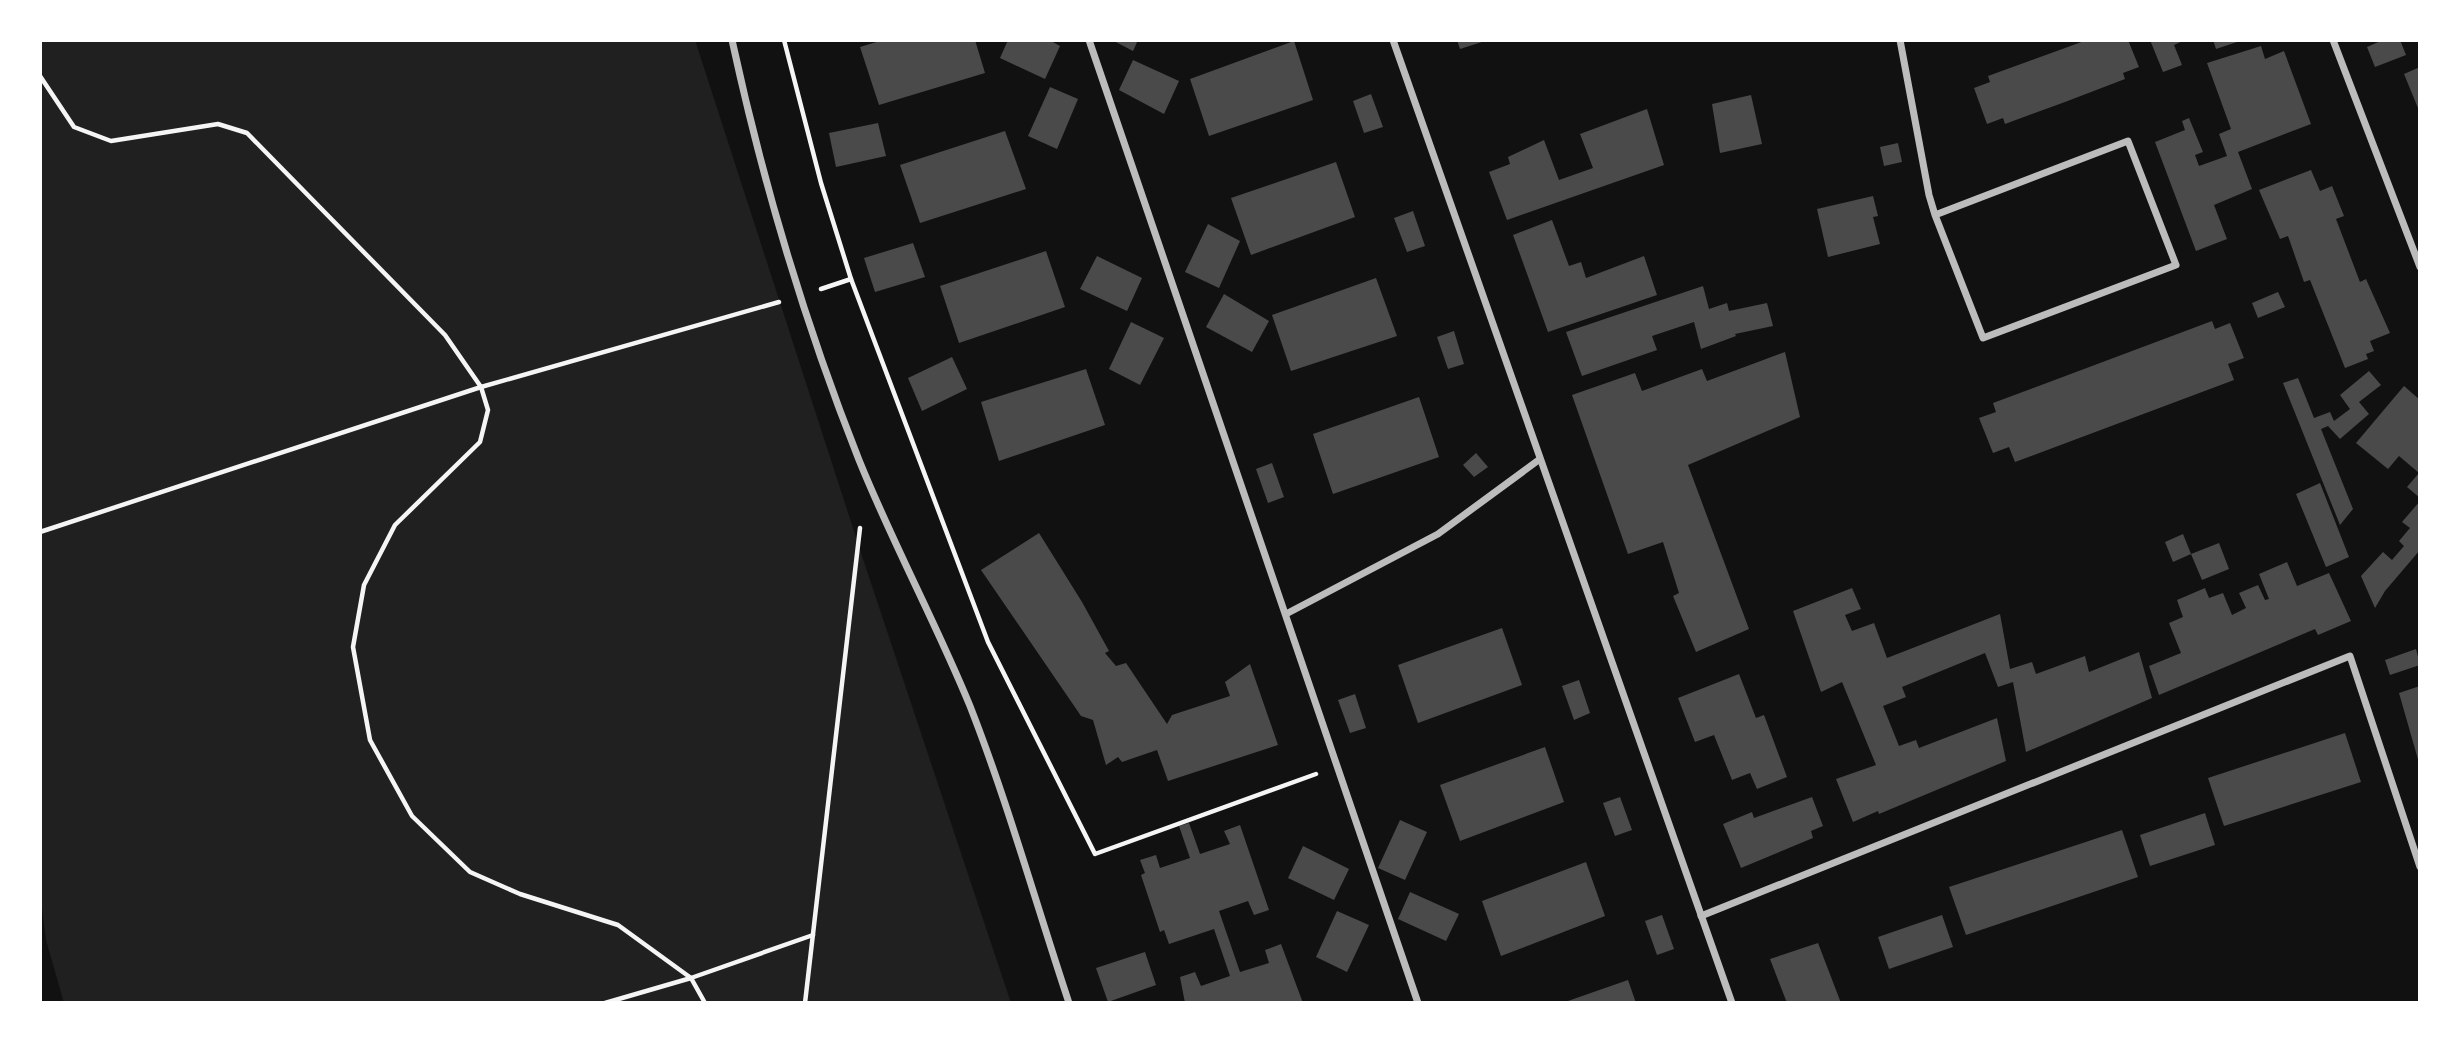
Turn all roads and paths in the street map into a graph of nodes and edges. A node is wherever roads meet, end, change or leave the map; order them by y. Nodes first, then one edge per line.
1 (732, 40) edge
2 (784, 40) edge
3 (1089, 40) edge
4 (1393, 40) edge
5 (1900, 40) edge
6 (2333, 40) edge
7 (40, 76) edge
8 (1935, 215) junction
9 (2420, 267) edge
10 (850, 279) junction
11 (801, 295) junction
12 (779, 302) junction
13 (783, 314) dead end
14 (481, 387) junction
15 (1540, 459) junction
16 (857, 519) dead end
17 (40, 532) edge
18 (1286, 614) junction
19 (1337, 766) junction
20 (2420, 867) edge
21 (1701, 916) junction
22 (813, 935) junction
23 (691, 978) junction
24 (605, 1003) edge
25 (705, 1003) edge
26 (805, 1003) edge
27 (1069, 1003) edge
28 (1418, 1003) edge
29 (1732, 1003) edge

1 - 11 street
2 - 10 path
3 - 18 street
4 - 15 street
5 - 8 street
6 - 9 street
7 - 14 path
8 - 8 street
10 - 11 path
10 - 19 path
11 - 12 path
11 - 27 street
12 - 13 path
12 - 14 path
14 - 17 path
14 - 23 path
15 - 18 street
15 - 21 street
16 - 22 path
18 - 19 street
19 - 28 street
20 - 21 street
21 - 29 street
22 - 23 path
22 - 26 path
23 - 24 path
23 - 25 path

